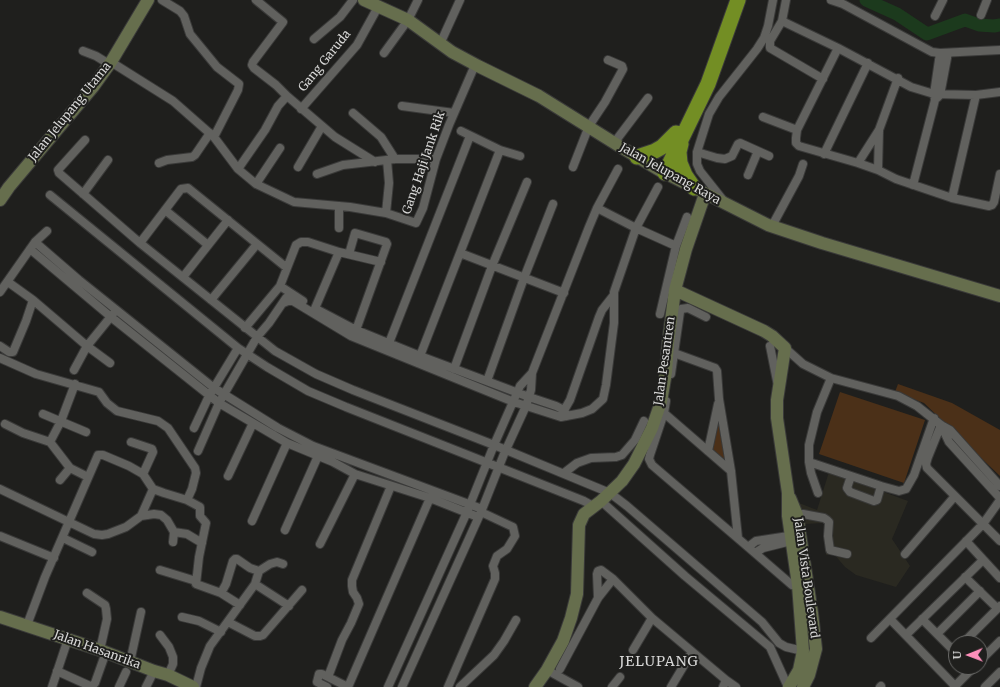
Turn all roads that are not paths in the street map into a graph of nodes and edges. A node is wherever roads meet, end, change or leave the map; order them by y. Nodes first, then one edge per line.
1 (148, 0) edge
2 (162, 0) edge
3 (256, 0) edge
4 (353, 0) edge
5 (364, 0) edge
6 (418, 0) edge
7 (460, 0) edge
8 (727, 0) edge
9 (738, 0) edge
10 (773, 0) edge
11 (786, 0) edge
12 (831, 0) edge
13 (943, 0) edge
14 (987, 0) edge
15 (843, 2) edge
16 (378, 7) junction
17 (935, 16) dead end
18 (981, 16) dead end
19 (408, 20) junction
20 (782, 21) junction
21 (314, 39) dead end
22 (440, 44) junction
23 (838, 48) junction
24 (1000, 50) edge
25 (83, 51) dead end
26 (384, 53) dead end
27 (944, 53) junction
28 (608, 60) dead end
29 (110, 63) junction
30 (868, 63) junction
31 (475, 65) junction
32 (898, 78) junction
33 (822, 79) junction
34 (1000, 92) edge
35 (976, 95) junction
36 (287, 96) junction
37 (936, 96) junction
38 (648, 98) dead end
39 (402, 106) dead end
40 (301, 109) junction
41 (353, 113) dead end
42 (454, 113) junction
43 (763, 117) dead end
44 (322, 126) junction
45 (589, 126) junction
46 (797, 130) junction
47 (879, 130) junction
48 (461, 131) dead end
49 (680, 131) junction
50 (212, 135) junction
51 (470, 136) junction
52 (85, 140) dead end
53 (614, 143) junction
54 (280, 148) dead end
55 (500, 150) junction
56 (758, 151) junction
57 (697, 152) junction
58 (824, 154) junction
59 (520, 156) dead end
60 (769, 156) dead end
61 (637, 157) junction
62 (391, 159) junction
63 (436, 159) junction
64 (108, 160) dead end
65 (375, 162) junction
66 (159, 163) dead end
67 (858, 163) junction
68 (803, 164) dead end
69 (298, 167) dead end
70 (573, 167) dead end
71 (238, 169) junction
72 (618, 169) dead end
73 (878, 170) junction
74 (663, 172) junction
75 (317, 174) dead end
76 (1000, 174) edge
77 (748, 175) dead end
78 (527, 182) dead end
79 (256, 184) junction
80 (913, 185) junction
81 (658, 187) dead end
82 (700, 191) junction
83 (83, 194) junction
84 (50, 195) dead end
85 (952, 198) junction
86 (1, 199) edge
87 (553, 204) dead end
88 (726, 204) junction
89 (338, 206) junction
90 (596, 208) junction
91 (165, 210) junction
92 (386, 213) junction
93 (687, 217) dead end
94 (228, 220) junction
95 (772, 226) junction
96 (340, 228) dead end
97 (636, 228) junction
98 (47, 230) dead end
99 (35, 242) junction
100 (140, 243) junction
101 (257, 244) junction
102 (208, 245) junction
103 (676, 246) junction
104 (30, 249) junction
105 (339, 252) junction
106 (460, 253) junction
107 (349, 254) junction
108 (381, 262) junction
109 (492, 266) junction
110 (287, 268) junction
111 (183, 277) junction
112 (524, 278) junction
113 (8, 282) junction
114 (280, 286) junction
115 (676, 290) junction
116 (0, 292) edge
117 (289, 292) junction
118 (564, 293) junction
119 (613, 296) junction
120 (1000, 296) edge
121 (33, 300) junction
122 (211, 300) junction
123 (298, 301) junction
124 (283, 303) junction
125 (116, 309) junction
126 (314, 311) junction
127 (660, 314) dead end
128 (111, 317) junction
129 (706, 317) dead end
130 (245, 328) junction
131 (356, 330) junction
132 (389, 343) junction
133 (0, 346) edge
134 (87, 346) junction
135 (252, 346) junction
136 (770, 346) dead end
137 (238, 348) junction
138 (789, 352) junction
139 (674, 353) junction
140 (406, 354) junction
141 (420, 356) junction
142 (0, 358) edge
143 (110, 363) dead end
144 (454, 369) junction
145 (74, 370) dead end
146 (532, 373) junction
147 (831, 378) junction
148 (487, 381) junction
149 (75, 384) junction
150 (214, 388) junction
151 (779, 388) junction
152 (518, 393) junction
153 (224, 395) junction
154 (209, 396) junction
155 (529, 397) junction
156 (719, 399) junction
157 (514, 402) junction
158 (219, 403) junction
159 (526, 406) junction
160 (664, 413) junction
161 (43, 414) dead end
162 (564, 414) junction
163 (934, 418) junction
164 (61, 421) junction
165 (644, 421) dead end
166 (253, 423) junction
167 (5, 424) dead end
168 (941, 426) junction
169 (194, 428) dead end
170 (86, 432) dead end
171 (50, 442) junction
172 (131, 442) dead end
173 (287, 443) junction
174 (493, 447) junction
175 (198, 451) dead end
176 (708, 451) junction
177 (505, 452) junction
178 (318, 456) junction
179 (335, 459) junction
180 (488, 461) junction
181 (809, 462) junction
182 (499, 466) junction
183 (70, 468) junction
184 (731, 471) junction
185 (564, 473) junction
186 (143, 474) junction
187 (355, 474) junction
188 (228, 476) dead end
189 (851, 476) junction
190 (88, 477) junction
191 (60, 480) dead end
192 (391, 486) junction
193 (881, 486) junction
194 (1000, 486) edge
195 (0, 489) edge
196 (154, 489) junction
197 (818, 493) dead end
198 (955, 496) junction
199 (430, 498) junction
200 (1000, 499) edge
201 (187, 500) junction
202 (627, 506) junction
203 (469, 508) junction
204 (593, 508) junction
205 (480, 513) junction
206 (792, 515) junction
207 (141, 516) junction
208 (618, 516) junction
209 (252, 521) dead end
210 (69, 523) junction
211 (983, 524) junction
212 (285, 530) dead end
213 (174, 532) junction
214 (0, 536) edge
215 (794, 537) junction
216 (63, 538) junction
217 (738, 538) junction
218 (966, 541) junction
219 (1000, 541) edge
220 (173, 542) dead end
221 (202, 543) junction
222 (320, 544) dead end
223 (748, 546) junction
224 (92, 552) dead end
225 (755, 553) junction
226 (847, 554) dead end
227 (905, 554) dead end
228 (54, 558) junction
229 (983, 560) junction
230 (283, 564) dead end
231 (160, 570) dead end
232 (259, 571) junction
233 (965, 577) junction
234 (1000, 578) edge
235 (613, 579) junction
236 (196, 582) junction
237 (255, 584) junction
238 (792, 585) dead end
239 (302, 590) dead end
240 (980, 591) junction
241 (87, 593) dead end
242 (222, 593) junction
243 (598, 598) junction
244 (240, 604) junction
245 (289, 606) junction
246 (999, 607) edge
247 (141, 612) dead end
248 (182, 616) dead end
249 (0, 617) edge
250 (652, 618) junction
251 (922, 619) junction
252 (516, 620) dead end
253 (891, 620) junction
254 (228, 622) junction
255 (27, 625) junction
256 (220, 632) junction
257 (938, 634) junction
258 (160, 635) dead end
259 (906, 635) junction
260 (971, 635) edge
261 (871, 638) dead end
262 (68, 639) junction
263 (1000, 641) edge
264 (948, 643) edge
265 (816, 649) junction
266 (633, 650) dead end
267 (103, 651) junction
268 (803, 651) junction
269 (692, 652) junction
270 (988, 653) edge
271 (128, 667) junction
272 (560, 669) dead end
273 (548, 670) junction
274 (799, 670) junction
275 (57, 671) junction
276 (154, 672) junction
277 (1000, 672) edge
278 (168, 675) junction
279 (966, 675) edge
280 (328, 677) junction
281 (620, 677) dead end
282 (724, 684) edge
283 (808, 685) edge
284 (988, 686) edge
285 (52, 687) edge
286 (119, 687) edge
287 (146, 687) edge
288 (193, 687) edge
289 (196, 687) edge
290 (328, 687) edge
291 (348, 687) edge
292 (388, 687) edge
293 (402, 687) edge
294 (448, 687) edge
295 (460, 687) edge
296 (535, 687) edge
297 (578, 687) edge
298 (612, 687) edge
299 (671, 687) edge
300 (736, 687) edge
301 (789, 687) edge
302 (955, 687) edge

1 - 29 street, Jalan Jelupang Utama
2 - 50 street
3 - 36 street
4 - 21 street
5 - 16 street, Jalan Jelupang Raya
6 - 19 street
7 - 22 street
8 - 49 highway
9 - 49 highway
10 - 57 street
11 - 20 street
12 - 15 street
13 - 17 street
14 - 18 street
15 - 27 street
16 - 19 street, Jalan Jelupang Raya
16 - 40 street, Gang Garuda
19 - 22 street, Jalan Jelupang Raya
19 - 26 street
20 - 23 street
20 - 33 street
22 - 31 street, Jalan Jelupang Raya
23 - 30 street
23 - 33 street
24 - 27 street
25 - 29 street
27 - 37 street
28 - 45 street
29 - 50 street
29 - 86 street, Jalan Jelupang Utama
30 - 32 street
30 - 58 street
31 - 42 street, Gang Haji Jank Rik
31 - 45 street, Jalan Jelupang Raya
32 - 37 street
32 - 47 street
33 - 46 street
34 - 35 street
35 - 37 street
35 - 85 street
36 - 40 street
36 - 71 street
37 - 80 street
38 - 53 street
39 - 42 street
40 - 44 street
41 - 62 street
42 - 63 street, Gang Haji Jank Rik
43 - 46 street
44 - 65 street
44 - 69 street
45 - 53 street, Jalan Jelupang Raya
45 - 70 street
46 - 58 street
47 - 67 street
47 - 73 street
48 - 51 street
49 - 61 highway
49 - 74 highway
49 - 82 highway
50 - 66 street
50 - 71 street
51 - 55 street
51 - 132 street
52 - 83 street
53 - 61 street, Jalan Jelupang Raya
54 - 79 street
55 - 59 street
55 - 106 street
56 - 57 street
56 - 60 street
56 - 77 street
57 - 88 street
58 - 67 street
61 - 74 street, Jalan Jelupang Raya
62 - 63 street
62 - 65 street
62 - 92 street
63 - 92 street, Gang Haji Jank Rik
64 - 83 street
65 - 75 street
67 - 73 street
68 - 95 street
71 - 79 street
72 - 90 street
73 - 80 street
74 - 82 street, Jalan Jelupang Raya
76 - 85 street
78 - 109 street
79 - 89 street
80 - 85 street
81 - 97 street
82 - 88 street, Jalan Jelupang Raya
82 - 115 street, Jalan Pesantren
83 - 100 street
84 - 137 street
87 - 112 street
88 - 95 street, Jalan Jelupang Raya
89 - 92 street
89 - 96 street
90 - 97 street
90 - 118 street
91 - 94 street
91 - 100 street
91 - 102 street
93 - 103 street
94 - 101 street
94 - 102 street
95 - 120 street, Jalan Jelupang Raya
97 - 103 street
97 - 119 street
98 - 99 street
99 - 104 street
99 - 125 street
100 - 111 street
101 - 110 street
101 - 122 street
102 - 111 street
103 - 127 street
104 - 113 street
104 - 128 street
105 - 107 street
105 - 110 street
105 - 126 street
106 - 109 street
106 - 141 street
107 - 108 street
107 - 108 street
108 - 131 street
109 - 112 street
109 - 144 street
110 - 114 street
111 - 122 street
112 - 118 street
112 - 148 street
113 - 116 street
113 - 121 street
114 - 117 street
114 - 130 street
115 - 138 street
115 - 204 street, Jalan Pesantren
117 - 123 street
117 - 124 street
118 - 146 street
119 - 162 street
119 - 162 street
121 - 133 street
121 - 134 street
122 - 130 street
123 - 124 street
123 - 126 street
124 - 135 street
125 - 128 street
125 - 150 street
126 - 131 street
126 - 140 street
128 - 134 street
128 - 154 street
129 - 139 street
130 - 135 street
131 - 132 street
132 - 140 street
134 - 143 street
134 - 145 street
135 - 137 street
135 - 153 street
135 - 174 street
135 - 180 street
136 - 151 street
137 - 150 street
138 - 147 street
138 - 151 street, Jalan Vista Boulevard
139 - 156 street
139 - 160 street
140 - 141 street
140 - 157 street
141 - 144 street
142 - 149 street
144 - 148 street
146 - 152 street
146 - 155 street
147 - 163 street
147 - 181 street
148 - 152 street
149 - 164 street
149 - 201 street
150 - 153 street
150 - 154 street
151 - 206 street, Jalan Vista Boulevard
152 - 155 street
152 - 157 street
153 - 158 street
153 - 179 street
154 - 158 street
154 - 169 street
155 - 159 street
155 - 162 street
156 - 176 street
156 - 184 street
157 - 159 street
157 - 174 street
158 - 166 street
158 - 175 street
159 - 162 street
159 - 177 street
160 - 176 street
160 - 217 street
161 - 164 street
163 - 168 street
163 - 193 street
164 - 170 street
164 - 171 street
165 - 185 street
166 - 173 street
166 - 188 street
167 - 171 street
168 - 194 street
168 - 198 street
168 - 200 street
171 - 183 street
172 - 186 street
173 - 178 street
173 - 209 street
174 - 177 street
174 - 180 street
176 - 184 street
177 - 182 street
177 - 185 street
178 - 179 street
178 - 212 street
179 - 187 street
179 - 203 street
180 - 182 street
180 - 203 street
181 - 189 street
181 - 197 street
182 - 204 street
182 - 205 street
183 - 190 street
183 - 191 street
184 - 217 street
185 - 204 street
186 - 190 street
186 - 196 street
187 - 192 street
187 - 222 street
189 - 193 street
189 - 193 street
190 - 210 street
192 - 199 street
192 - 280 street
195 - 210 street
196 - 201 street
196 - 207 street
198 - 211 street
198 - 227 street
199 - 203 street
199 - 291 street
200 - 211 street
201 - 221 street
202 - 204 street
202 - 208 street
202 - 268 street
203 - 205 street
203 - 292 street
204 - 208 street
204 - 273 street
205 - 293 street
205 - 294 street
206 - 215 street, Jalan Vista Boulevard
206 - 226 street
207 - 210 street
207 - 213 street
208 - 301 street
210 - 216 street
211 - 218 street
211 - 219 street
213 - 220 street
213 - 221 street
214 - 228 street
215 - 223 street
215 - 225 street
215 - 265 street, Jalan Vista Boulevard
215 - 268 street, Jalan Vista Boulevard
216 - 224 street
216 - 228 street
217 - 223 street
218 - 229 street
218 - 253 street
221 - 236 street
223 - 225 street
225 - 238 street
228 - 255 street
229 - 233 street
229 - 234 street
230 - 232 street
231 - 236 street
232 - 237 street
232 - 242 street
233 - 240 street
233 - 251 street
235 - 243 street
235 - 243 street
235 - 250 street
236 - 242 street
237 - 244 street
237 - 245 street
239 - 245 street
240 - 246 street
240 - 257 street
241 - 267 street
242 - 244 street
243 - 272 street
244 - 254 street
245 - 254 street
246 - 260 street
247 - 271 street
248 - 256 street
249 - 255 street, Jalan Hasanrika
250 - 266 street
250 - 269 street
251 - 257 street
251 - 259 street
252 - 295 street
253 - 259 street
253 - 261 street
254 - 256 street
255 - 262 street, Jalan Hasanrika
256 - 289 street
257 - 264 street
258 - 278 street
259 - 302 street
262 - 267 street, Jalan Hasanrika
262 - 275 street
263 - 270 street
265 - 268 street
265 - 283 street, Jalan Vista Boulevard
267 - 271 street, Jalan Hasanrika
267 - 275 street
268 - 274 street, Jalan Vista Boulevard
269 - 282 street
269 - 299 street
271 - 276 street, Jalan Hasanrika
271 - 286 street
273 - 296 street
273 - 297 street
274 - 283 street
274 - 301 street, Jalan Vista Boulevard
275 - 285 street
276 - 278 street, Jalan Hasanrika
276 - 287 street
277 - 284 street
278 - 288 street, Jalan Hasanrika
279 - 302 street
280 - 290 street
280 - 291 street
281 - 298 street
282 - 300 street

